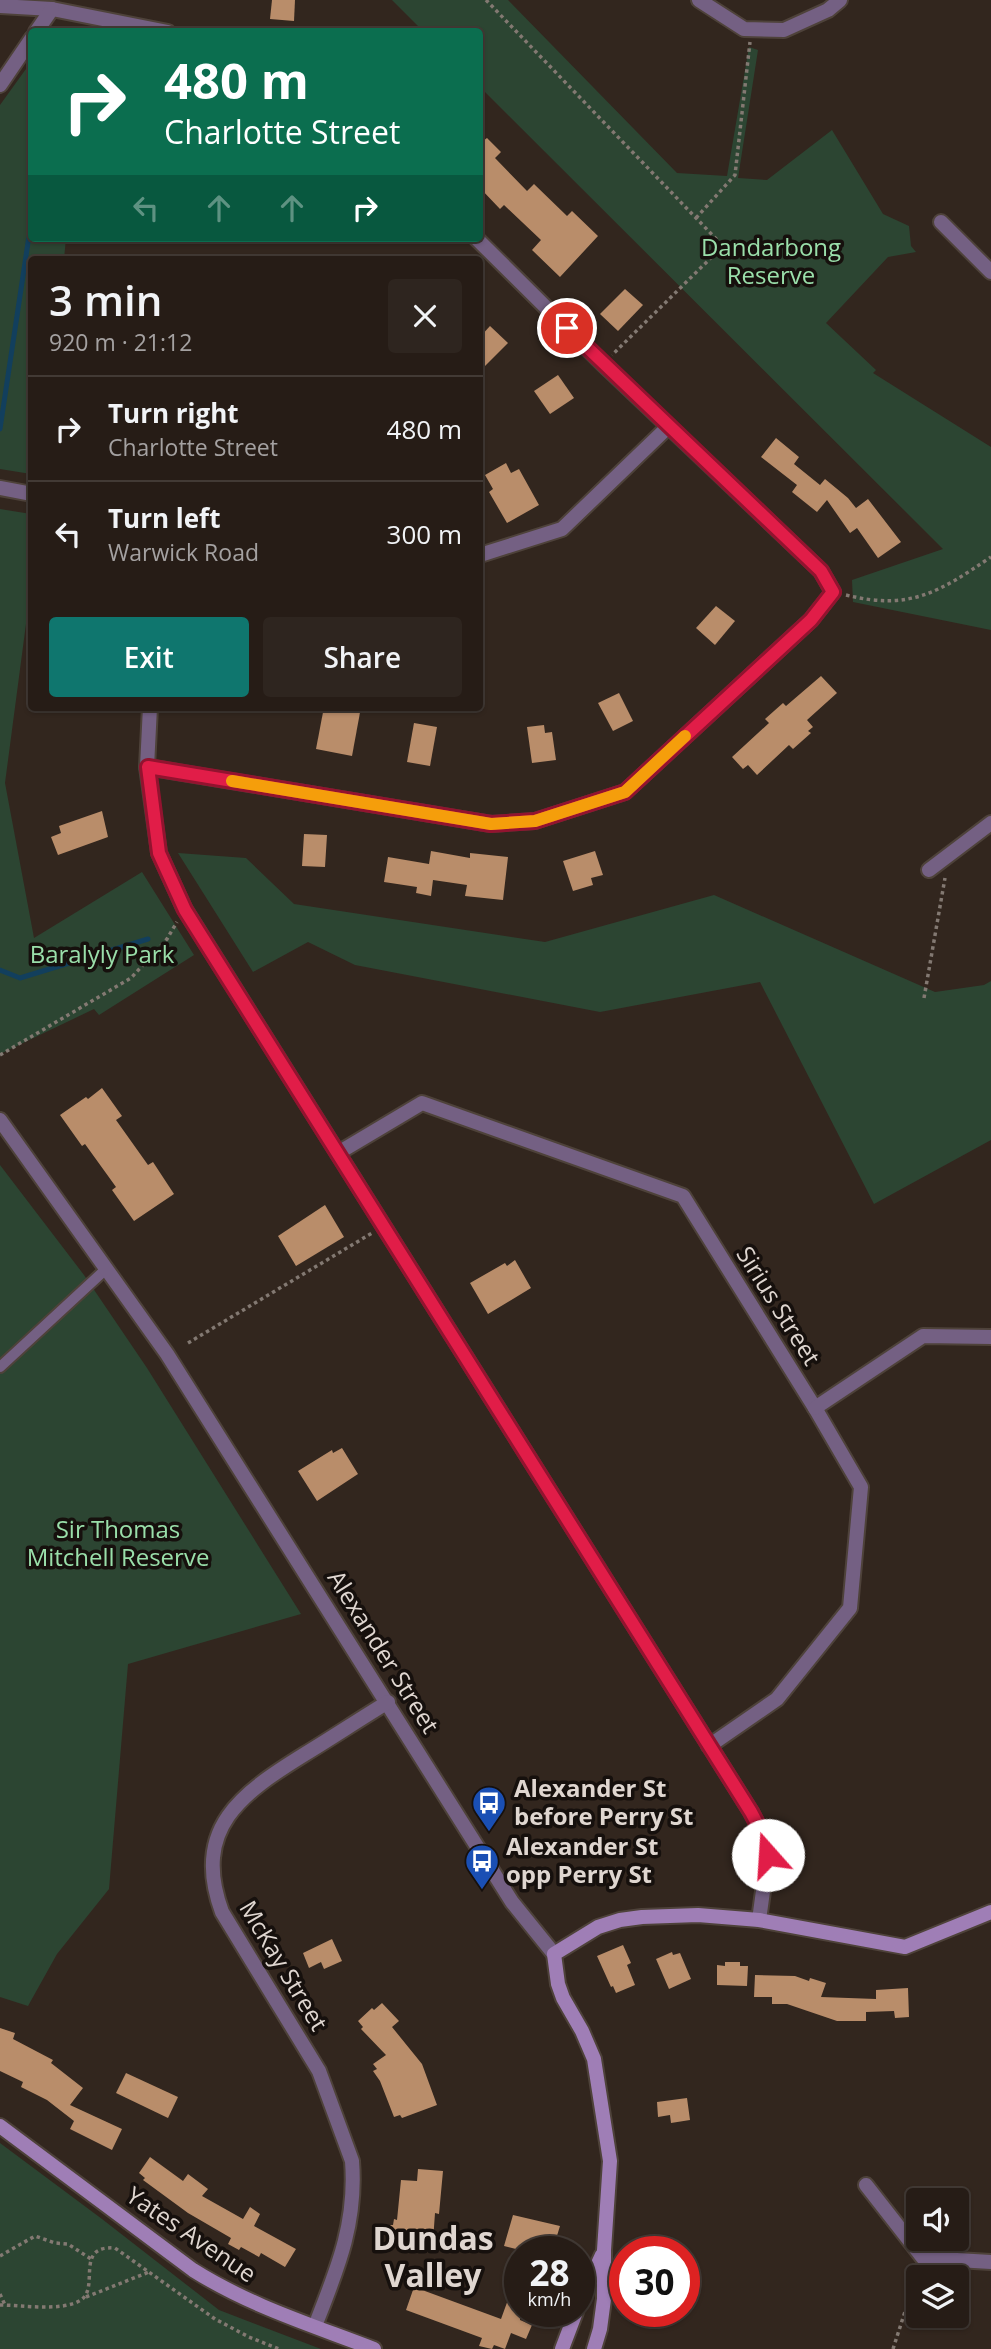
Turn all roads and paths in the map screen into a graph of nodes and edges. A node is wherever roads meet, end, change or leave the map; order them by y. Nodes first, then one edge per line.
1 (485, 0) edge
2 (699, 0) edge
3 (839, 0) edge
4 (0, 6) edge
5 (52, 9) junction
6 (39, 28) edge
7 (148, 28) edge
8 (752, 29) junction
9 (28, 44) edge
10 (0, 85) edge
11 (696, 218) junction
12 (941, 222) dead end
13 (480, 242) edge
14 (991, 272) edge
15 (603, 364) junction
16 (669, 425) junction
17 (0, 488) edge
18 (28, 493) edge
19 (483, 554) edge
20 (991, 557) edge
21 (833, 592) junction
22 (150, 711) edge
23 (148, 767) junction
24 (991, 823) edge
25 (949, 855) junction
26 (929, 870) dead end
27 (184, 908) junction
28 (924, 998) dead end
29 (0, 1055) edge
30 (0, 1120) edge
31 (338, 1153) junction
32 (384, 1226) junction
33 (106, 1269) junction
34 (991, 1337) edge
35 (188, 1343) dead end
36 (0, 1367) edge
37 (815, 1408) junction
38 (388, 1702) junction
39 (709, 1746) junction
40 (991, 1912) edge
41 (759, 1920) junction
42 (554, 1954) junction
43 (0, 2126) edge
44 (866, 2185) dead end
45 (604, 2250) junction
46 (0, 2256) edge
47 (923, 2258) junction
48 (91, 2259) junction
49 (991, 2262) edge
50 (595, 2270) edge
51 (149, 2272) junction
52 (0, 2294) edge
53 (81, 2300) junction
54 (2, 2305) edge
55 (315, 2326) junction
56 (570, 2327) edge
57 (279, 2349) edge
58 (374, 2349) edge
59 (562, 2349) edge
60 (594, 2349) edge
61 (893, 2349) edge

1 - 11 path
2 - 8 street
3 - 8 street
4 - 5 street
5 - 6 street
5 - 7 street
8 - 11 path
9 - 10 street
11 - 15 path
12 - 14 street
13 - 15 street
15 - 16 street
16 - 19 street
16 - 21 street
17 - 18 street
20 - 21 path
21 - 23 street
22 - 23 street
23 - 27 street
24 - 25 street
25 - 26 street
25 - 28 path
27 - 29 path
27 - 31 street
30 - 33 street, Alexander Street
31 - 32 street
31 - 37 street, Sirius Street
32 - 35 path
32 - 39 street
33 - 36 lane
33 - 38 street, Alexander Street
34 - 37 street
37 - 39 street, Sirius Street
38 - 42 street, Alexander Street
38 - 55 street, McKay Street
39 - 41 street
40 - 41 street
41 - 42 street
42 - 45 street
43 - 55 street, Yates Avenue
44 - 47 street
45 - 50 street
45 - 60 street
46 - 48 path
47 - 49 street
47 - 61 path
48 - 51 path
48 - 53 path
51 - 53 path
51 - 57 path
52 - 54 path
53 - 54 path
55 - 58 street, Yates Avenue
56 - 59 street

